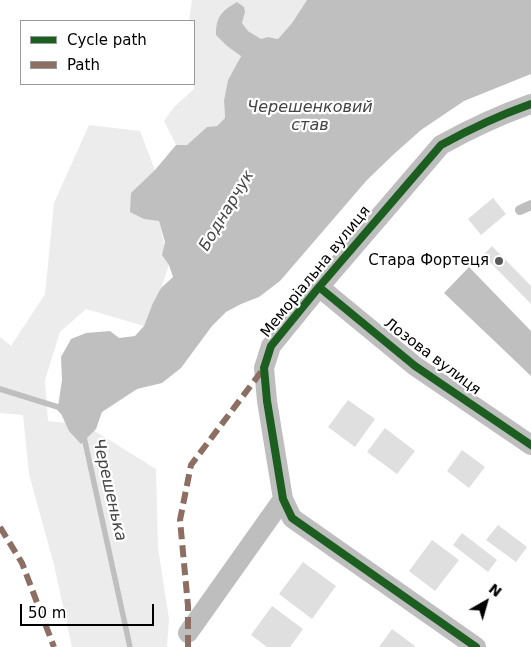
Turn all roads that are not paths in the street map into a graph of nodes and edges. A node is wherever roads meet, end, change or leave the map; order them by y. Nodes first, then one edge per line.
1 (531, 104) edge
2 (531, 205) edge
3 (520, 210) dead end
4 (319, 287) junction
5 (531, 445) edge
6 (283, 499) junction
7 (188, 633) dead end
8 (476, 647) edge

1 - 4 street, Меморіальна вулиця
2 - 3 lane
4 - 5 street, Лозова вулиця
4 - 6 street, Меморіальна вулиця
6 - 7 street
6 - 8 street, Меморіальна вулиця

